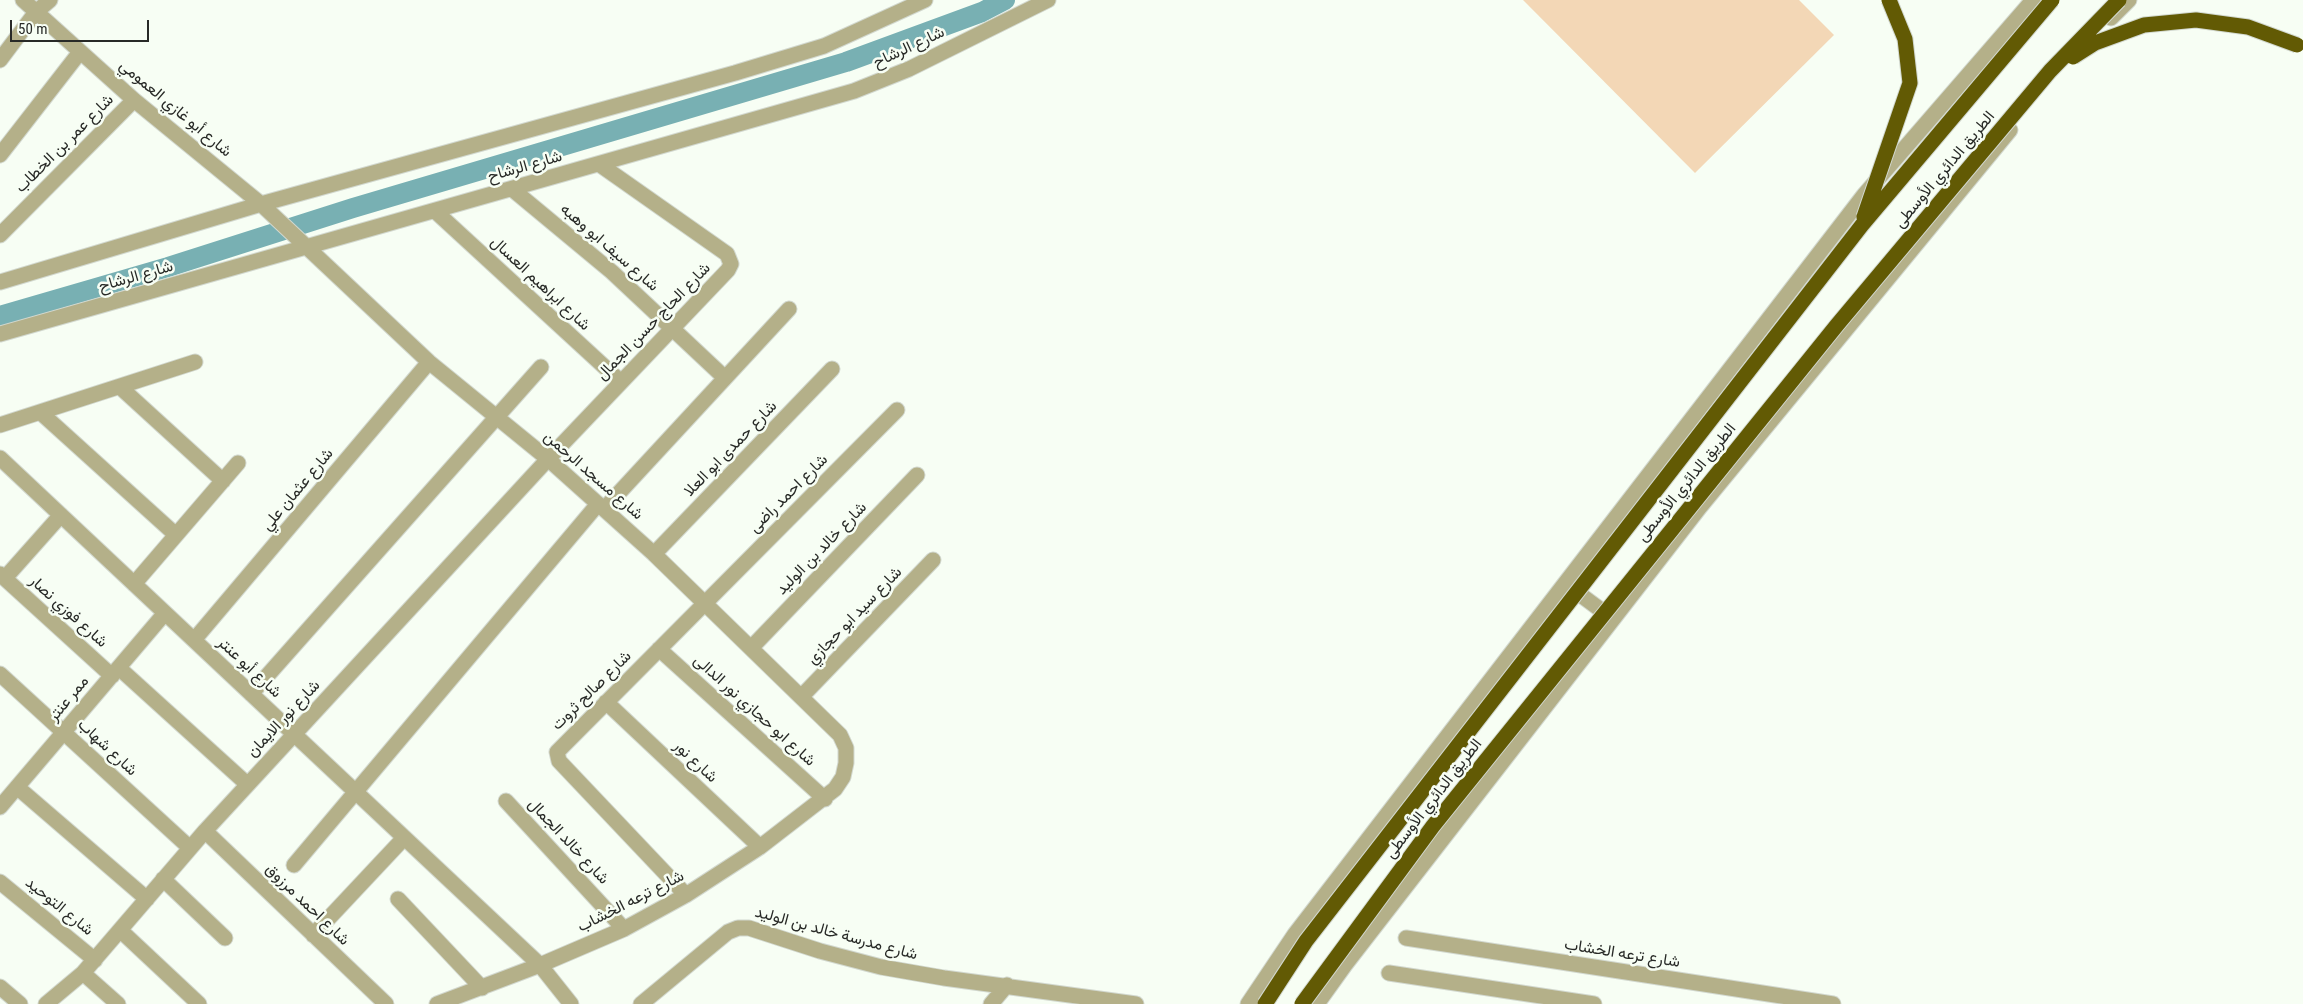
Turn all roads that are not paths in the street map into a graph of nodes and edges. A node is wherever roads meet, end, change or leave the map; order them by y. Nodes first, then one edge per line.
1 (23, 0) edge
2 (50, 0) edge
3 (925, 0) edge
4 (1048, 0) edge
5 (1888, 0) edge
6 (2033, 0) edge
7 (2052, 0) edge
8 (2120, 0) edge
9 (2128, 0) edge
10 (36, 12) junction
11 (2297, 46) dead end
12 (80, 52) junction
13 (0, 60) edge
14 (2050, 71) junction
15 (134, 100) junction
16 (0, 155) edge
17 (599, 164) junction
18 (512, 189) junction
19 (261, 204) junction
20 (435, 211) junction
21 (1862, 225) junction
22 (0, 235) edge
23 (305, 247) junction
24 (0, 282) edge
25 (789, 309) dead end
26 (673, 328) junction
27 (0, 334) edge
28 (196, 362) dead end
29 (429, 362) junction
30 (542, 367) dead end
31 (832, 369) dead end
32 (725, 378) junction
33 (621, 382) junction
34 (120, 387) junction
35 (897, 410) dead end
36 (40, 412) junction
37 (496, 417) junction
38 (0, 425) edge
39 (0, 458) edge
40 (548, 459) junction
41 (238, 463) dead end
42 (917, 475) dead end
43 (222, 481) junction
44 (601, 506) junction
45 (60, 515) junction
46 (176, 535) junction
47 (654, 554) junction
48 (933, 560) dead end
49 (3, 576) edge
50 (134, 584) junction
51 (1565, 584) junction
52 (705, 602) junction
53 (165, 614) junction
54 (1613, 618) junction
55 (194, 640) junction
56 (752, 647) junction
57 (659, 649) junction
58 (115, 672) junction
59 (0, 674) edge
60 (251, 694) junction
61 (802, 696) junction
62 (606, 702) junction
63 (64, 732) junction
64 (294, 734) junction
65 (247, 784) junction
66 (17, 788) junction
67 (356, 792) junction
68 (825, 798) junction
69 (506, 801) dead end
70 (1, 805) edge
71 (204, 831) junction
72 (404, 838) junction
73 (760, 847) junction
74 (190, 848) junction
75 (294, 865) dead end
76 (163, 879) junction
77 (0, 882) edge
78 (686, 895) junction
79 (147, 899) junction
80 (398, 899) dead end
81 (624, 928) junction
82 (120, 930) junction
83 (313, 935) junction
84 (225, 938) dead end
85 (1406, 938) dead end
86 (95, 960) junction
87 (540, 965) junction
88 (83, 973) junction
89 (1390, 973) dead end
90 (1007, 985) junction
91 (0, 986) edge
92 (482, 988) junction
93 (20, 1004) edge
94 (46, 1004) edge
95 (118, 1004) edge
96 (199, 1004) edge
97 (386, 1004) edge
98 (437, 1004) edge
99 (571, 1004) edge
100 (641, 1004) edge
101 (991, 1004) edge
102 (1136, 1004) edge
103 (1248, 1004) edge
104 (1266, 1004) edge
105 (1302, 1004) edge
106 (1318, 1004) edge
107 (1594, 1004) edge
108 (1834, 1004) edge

1 - 10 street, شارع أبو غازي العمومي
2 - 10 street
3 - 19 street
4 - 17 street, شارع الرشاح
5 - 21 highway, bridge
6 - 51 street
7 - 21 highway, الطريق الدائري الأوسطى, bridge
8 - 14 highway, الطريق الدائري الأوسطى, bridge
9 - 54 street
10 - 12 street, شارع أبو غازي العمومي
10 - 13 street
11 - 14 highway, bridge
12 - 15 street, شارع أبو غازي العمومي
12 - 16 street
14 - 105 highway, الطريق الدائري الأوسطى, bridge
15 - 19 street, شارع أبو غازي العمومي
15 - 22 street, شارع عمر بن الخطاب
17 - 18 street, شارع الرشاح
17 - 26 street, شارع الحاج حسن الجمال
18 - 20 street, شارع الرشاح
18 - 26 street, شارع سيف ابو وهبه
19 - 23 street, شارع مسجد الرحمن
19 - 24 street
20 - 23 street, شارع الرشاح
20 - 33 street, شارع ابراهيم العسال
21 - 104 highway, الطريق الدائري الأوسطى, bridge
23 - 27 street, شارع الرشاح
23 - 29 street, شارع مسجد الرحمن
25 - 32 street
26 - 32 street, شارع سيف ابو وهبه
26 - 33 street, شارع الحاج حسن الجمال
28 - 34 street
29 - 37 street, شارع مسجد الرحمن
29 - 55 street, شارع عثمان علي
30 - 37 street
31 - 47 street, شارع حمدى ابو العلا
32 - 44 street
33 - 40 street, شارع الحاج حسن الجمال
34 - 36 street
34 - 43 street
35 - 52 street, شارع احمد راضى
36 - 38 street
36 - 46 street
37 - 40 street, شارع مسجد الرحمن
37 - 60 street
39 - 45 street, شارع أبو عنتر
40 - 44 street, شارع مسجد الرحمن
40 - 64 street, شارع نور الايمان
41 - 43 street
42 - 56 street, شارع خالد بن الوليد
43 - 46 street
44 - 47 street, شارع مسجد الرحمن
44 - 67 street
45 - 49 street
45 - 50 street, شارع أبو عنتر
46 - 50 street
47 - 52 street, شارع مسجد الرحمن
48 - 61 street, شارع سيد ابو حجازي
49 - 58 street, شارع فوزي نصار
50 - 53 street, شارع أبو عنتر
51 - 54 street
51 - 103 street
52 - 56 street, شارع مسجد الرحمن
52 - 57 street, شارع صالح ثروت
53 - 55 street, شارع أبو عنتر
53 - 58 street, ممر عنتر
54 - 106 street
55 - 60 street, شارع أبو عنتر
56 - 61 street, شارع مسجد الرحمن
57 - 62 street, شارع صالح ثروت
57 - 68 street, شارع ابو حجازي نور الدالى
58 - 63 street, ممر عنتر
58 - 65 street, شارع فوزي نصار
59 - 63 street, شارع شهاب
60 - 64 street, شارع أبو عنتر
61 - 68 street, شارع مسجد الرحمن
62 - 73 street, شارع نور
62 - 78 street, شارع صالح ثروت
63 - 66 street, ممر عنتر
63 - 74 street, شارع شهاب
64 - 65 street, شارع نور الايمان
64 - 67 street, شارع أبو عنتر
65 - 71 street, شارع نور الايمان
66 - 70 street, ممر عنتر
66 - 79 street
67 - 72 street, شارع أبو عنتر
67 - 75 street
68 - 73 street, شارع ترعه الخشاب
69 - 81 street, شارع خالد الجمال
71 - 74 street, شارع نور الايمان
71 - 83 street, شارع احمد مرزوق
72 - 83 street
72 - 87 street, شارع أبو عنتر
73 - 78 street, شارع ترعه الخشاب
74 - 76 street, شارع نور الايمان
76 - 79 street, شارع نور الايمان
76 - 84 street
77 - 86 street, شارع التوحيد
78 - 81 street, شارع ترعه الخشاب
79 - 82 street, شارع نور الايمان
80 - 92 street
81 - 87 street, شارع ترعه الخشاب
82 - 86 street, شارع نور الايمان
82 - 96 street
83 - 97 street, شارع احمد مرزوق
85 - 108 street, شارع ترعه الخشاب
86 - 88 street, شارع نور الايمان
87 - 92 street, شارع ترعه الخشاب
87 - 99 street, شارع أبو عنتر
88 - 94 street, شارع نور الايمان
88 - 95 street
89 - 107 street
90 - 100 street, شارع مدرسة خالد بن الوليد
90 - 101 street
90 - 102 street, شارع مدرسة خالد بن الوليد
91 - 93 street
92 - 98 street, شارع ترعه الخشاب

